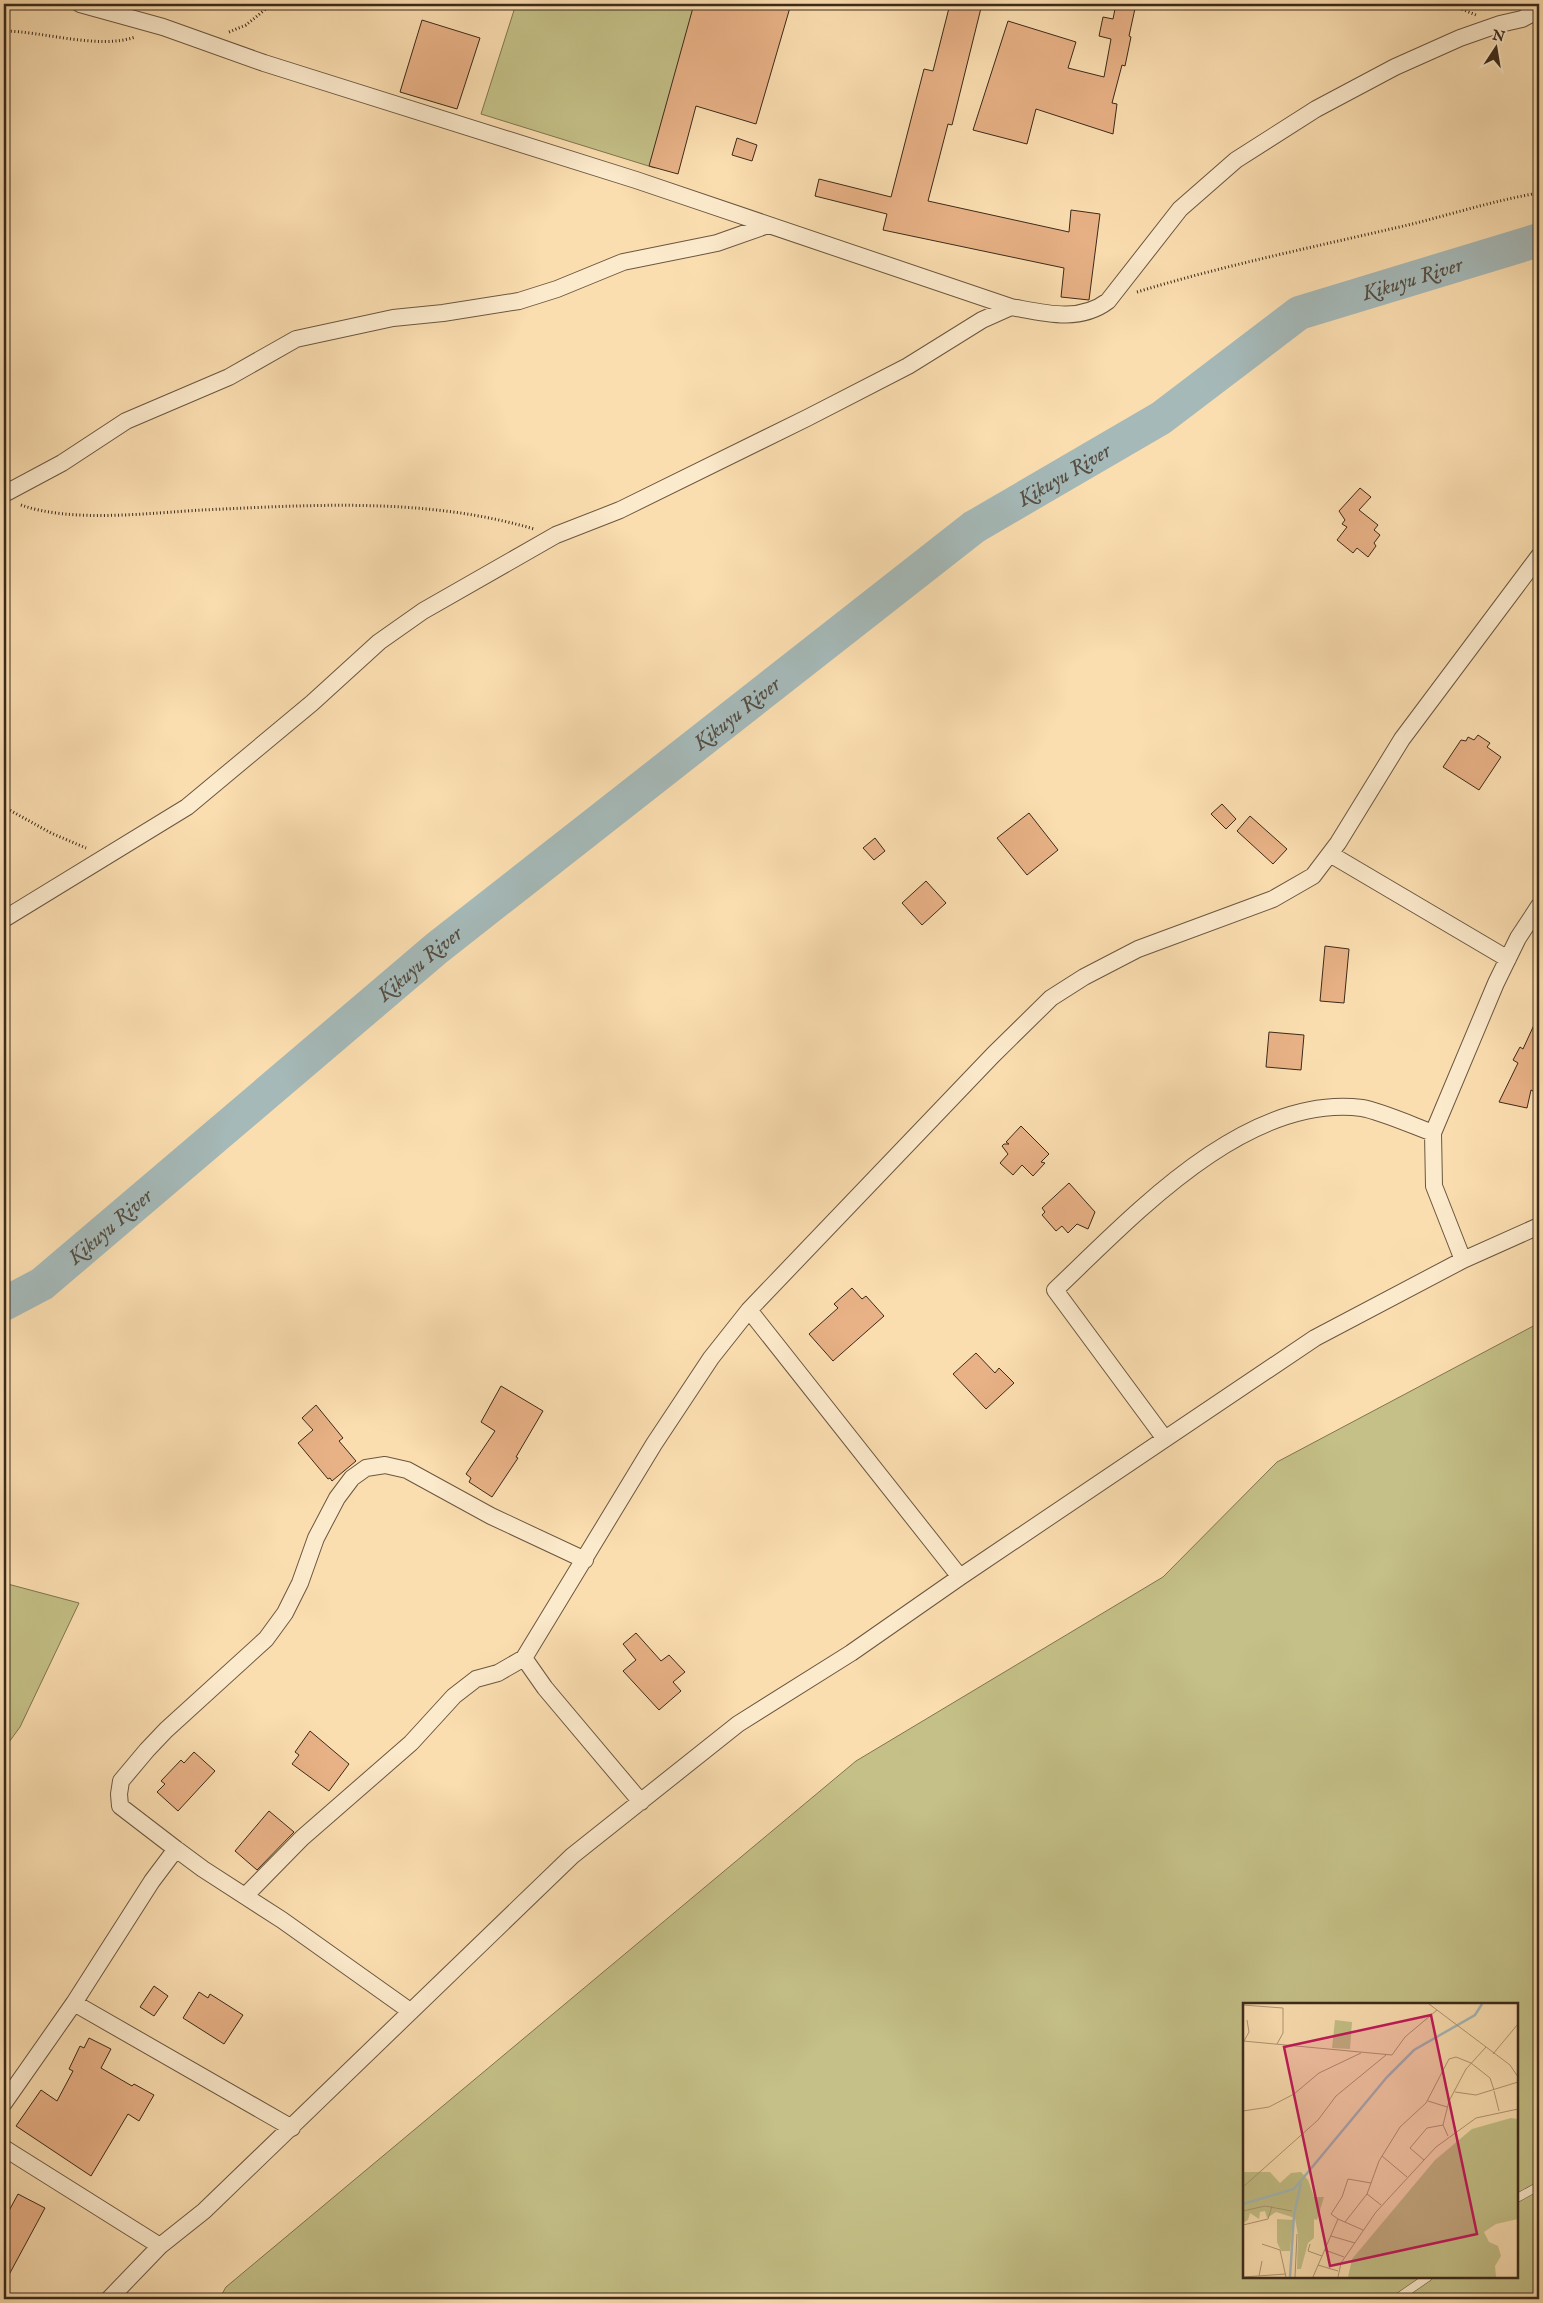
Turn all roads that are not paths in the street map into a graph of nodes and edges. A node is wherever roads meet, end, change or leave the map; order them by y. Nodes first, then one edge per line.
1 (80, 4) edge
2 (1539, 10) edge
3 (768, 225) junction
4 (1011, 307) junction
5 (4, 494) edge
6 (1539, 556) edge
7 (1330, 854) junction
8 (1539, 906) edge
9 (4, 919) edge
10 (1508, 959) junction
11 (1434, 1133) junction
12 (1539, 1226) edge
13 (1463, 1260) junction
14 (749, 1310) junction
15 (1165, 1439) junction
16 (585, 1560) junction
17 (960, 1577) junction
18 (524, 1658) junction
19 (641, 1802) junction
20 (176, 1850) junction
21 (245, 1896) junction
22 (74, 2003) junction
23 (410, 2011) junction
24 (4, 2104) edge
25 (292, 2128) junction
26 (4, 2148) edge
27 (1539, 2186) edge
28 (1518, 2197) edge
29 (160, 2246) junction
30 (1427, 2278) edge
31 (108, 2299) edge
32 (1396, 2299) edge

1 - 3 street
2 - 4 street
3 - 4 street
3 - 5 street
4 - 9 street
6 - 7 street
7 - 10 street
7 - 14 street
8 - 10 street
10 - 11 street
11 - 13 street
11 - 15 street
12 - 13 street
13 - 15 street
14 - 16 street
14 - 17 street
15 - 17 street
16 - 18 street
16 - 20 street
17 - 19 street
18 - 19 street
18 - 21 street
19 - 23 street
20 - 21 street
20 - 22 street
21 - 23 street
22 - 24 street
22 - 25 street
23 - 25 street
25 - 29 street
26 - 29 street
27 - 28 lane
29 - 31 street
30 - 32 lane

